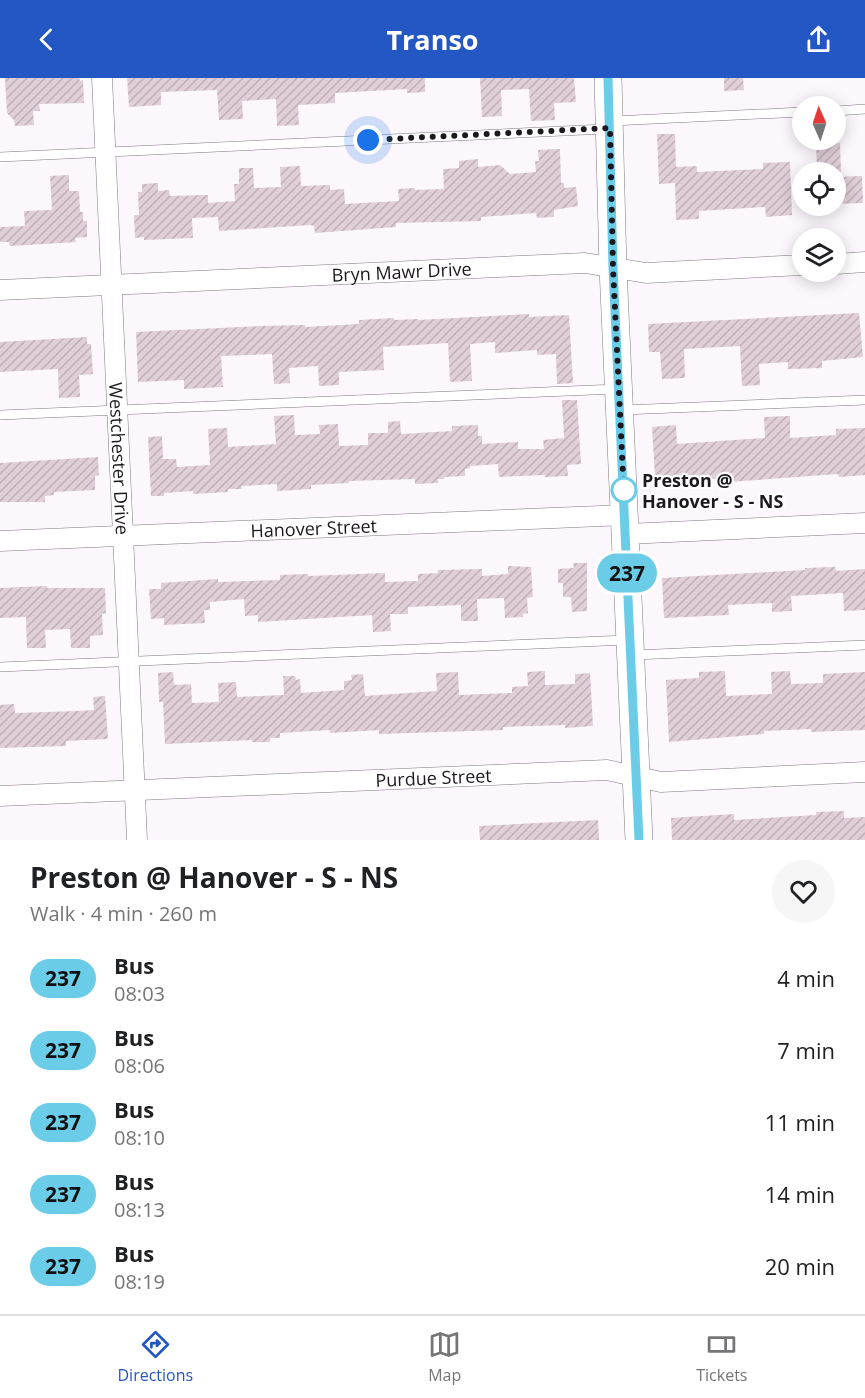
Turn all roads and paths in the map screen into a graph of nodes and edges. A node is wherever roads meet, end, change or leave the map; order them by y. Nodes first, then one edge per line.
1 (102, 78) edge
2 (609, 78) edge
3 (865, 109) edge
4 (846, 110) edge
5 (792, 113) edge
6 (610, 125) junction
7 (106, 152) junction
8 (0, 157) edge
9 (865, 262) edge
10 (846, 263) edge
11 (792, 266) edge
12 (613, 268) junction
13 (112, 285) junction
14 (0, 290) edge
15 (620, 399) junction
16 (865, 400) edge
17 (117, 410) junction
18 (0, 415) edge
19 (865, 523) edge
20 (625, 525) junction
21 (123, 536) junction
22 (0, 541) edge
23 (865, 645) edge
24 (631, 648) junction
25 (129, 661) junction
26 (0, 667) edge
27 (865, 772) edge
28 (636, 776) junction
29 (134, 790) junction
30 (0, 796) edge
31 (137, 840) edge
32 (639, 840) edge

1 - 7 street, Westchester Drive
2 - 6 main road
3 - 4 lane
5 - 6 lane
6 - 7 lane
6 - 12 main road
7 - 8 lane
7 - 13 street, Westchester Drive
9 - 10 street
11 - 12 street, Bryn Mawr Drive
12 - 13 street, Bryn Mawr Drive
12 - 15 main road
13 - 14 street, Bryn Mawr Drive
13 - 17 street, Westchester Drive
15 - 16 lane
15 - 17 lane
15 - 20 main road
17 - 18 lane
17 - 21 street, Westchester Drive
19 - 20 street, Hanover Street
20 - 21 street, Hanover Street
20 - 24 main road
21 - 22 street, Hanover Street
21 - 25 street, Westchester Drive
23 - 24 lane
24 - 25 lane
24 - 28 main road
25 - 26 lane
25 - 29 street, Westchester Drive
27 - 28 street, Purdue Street
28 - 29 street, Purdue Street
28 - 32 main road
29 - 30 street, Purdue Street
29 - 31 street, Westchester Drive

